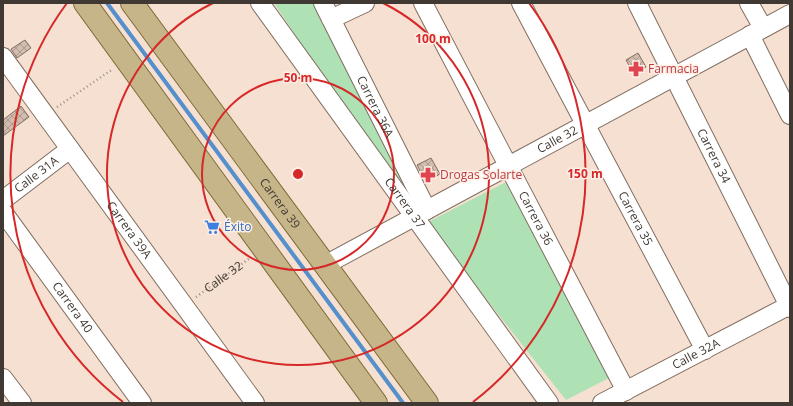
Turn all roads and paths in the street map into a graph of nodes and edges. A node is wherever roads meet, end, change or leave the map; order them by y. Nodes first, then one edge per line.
1 (85, 3) edge
2 (132, 3) edge
3 (260, 3) edge
4 (323, 3) edge
5 (365, 3) edge
6 (423, 3) edge
7 (521, 3) edge
8 (637, 3) edge
9 (750, 3) edge
10 (790, 14) edge
11 (331, 19) junction
12 (756, 32) junction
13 (126, 60) junction
14 (6, 68) edge
15 (673, 77) junction
16 (45, 115) junction
17 (790, 115) edge
18 (585, 124) junction
19 (70, 149) junction
20 (509, 165) junction
21 (3, 200) edge
22 (3, 212) edge
23 (421, 213) junction
24 (264, 249) junction
25 (325, 264) junction
26 (184, 306) junction
27 (790, 306) edge
28 (705, 350) junction
29 (3, 378) edge
30 (626, 391) junction
31 (22, 403) edge
32 (142, 403) edge
33 (255, 403) edge
34 (376, 403) edge
35 (427, 403) edge
36 (549, 403) edge
37 (602, 403) edge

1 - 13 main road
2 - 25 main road, Carrera 39
3 - 23 street, Carrera 37
4 - 11 street, Carrera 36A
5 - 11 street
6 - 20 street, Carrera 36
7 - 18 street, Carrera 35
8 - 15 street, Carrera 34
9 - 12 street
10 - 12 street, Calle 32
11 - 23 street, Carrera 36A
12 - 15 street, Calle 32
12 - 17 street
13 - 16 path
13 - 24 main road
14 - 16 street, Carrera 39A
15 - 18 street, Calle 32
15 - 27 street, Carrera 34
16 - 19 street, Carrera 39A
18 - 20 street, Calle 32
18 - 28 street, Carrera 35
19 - 21 street, Calle 31A
19 - 26 street, Carrera 39A
20 - 23 street, Calle 32
20 - 30 street, Carrera 36
22 - 32 street, Carrera 40
23 - 25 street, Calle 32
23 - 36 street, Carrera 37
24 - 26 path, Calle 32
24 - 34 main road
25 - 35 main road, Carrera 39
26 - 33 street, Carrera 39A
27 - 28 street, Calle 32A
28 - 30 street, Calle 32A
29 - 31 street
30 - 37 street, Calle 32A

